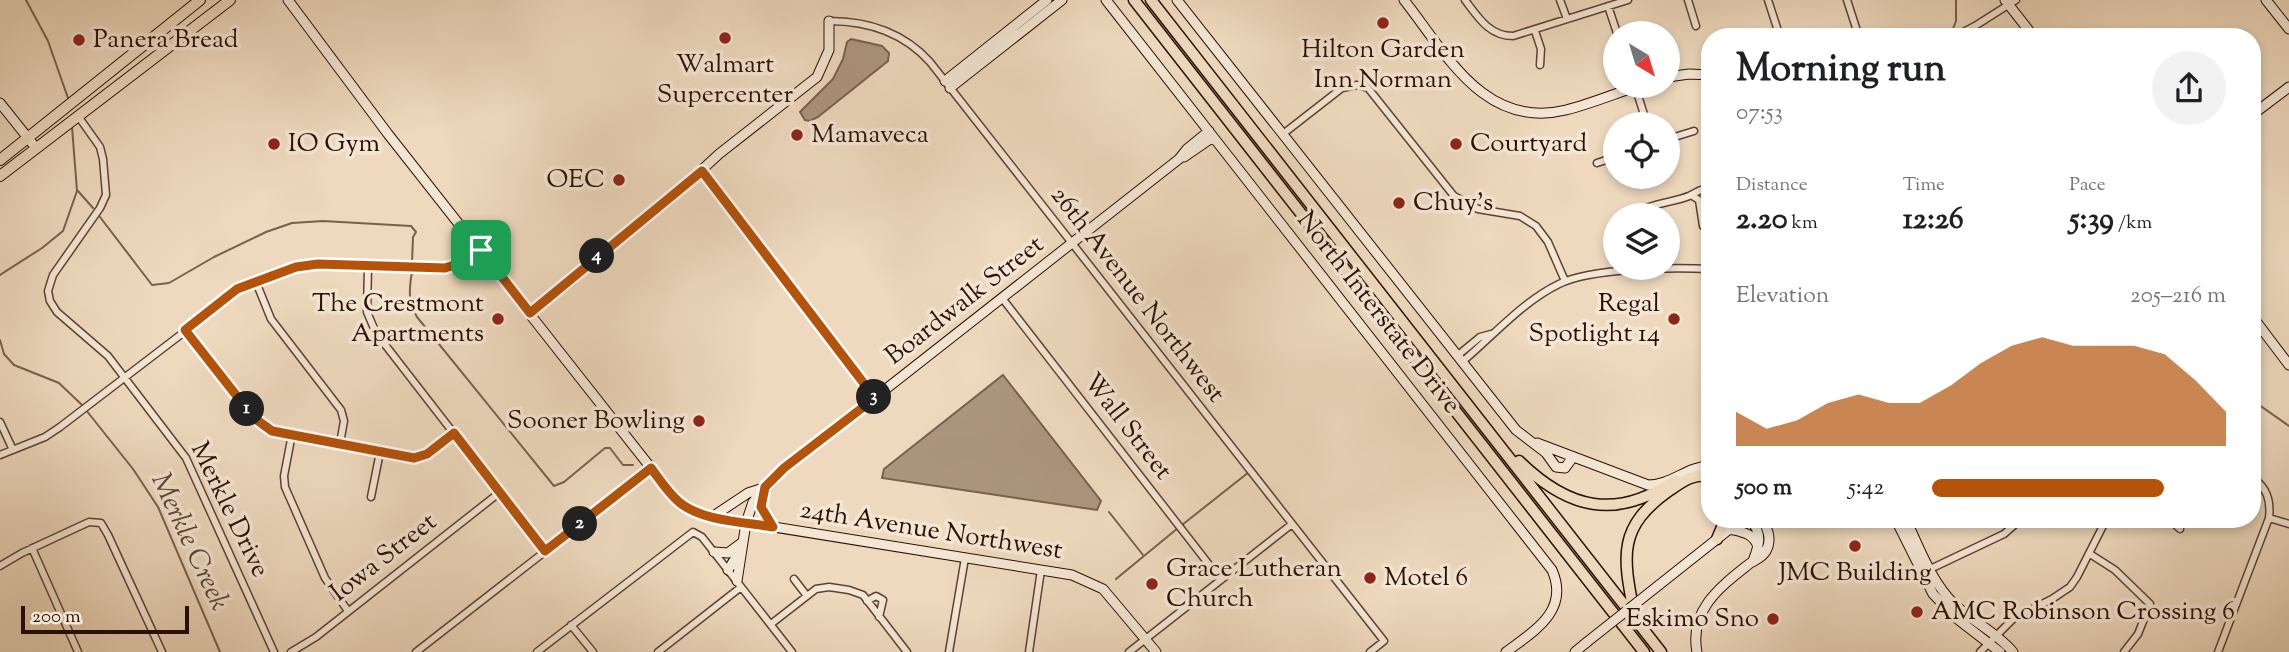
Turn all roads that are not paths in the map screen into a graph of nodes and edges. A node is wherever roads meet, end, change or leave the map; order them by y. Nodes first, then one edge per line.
1 (200, 0) edge
2 (230, 0) edge
3 (288, 0) edge
4 (1047, 0) edge
5 (1062, 0) edge
6 (1106, 0) edge
7 (1133, 0) edge
8 (1151, 0) edge
9 (1177, 0) edge
10 (1404, 0) edge
11 (1465, 0) edge
12 (1560, 0) edge
13 (1628, 0) edge
14 (1688, 0) edge
15 (1768, 0) edge
16 (1847, 0) edge
17 (2266, 0) edge
18 (2010, 1) edge
19 (1608, 6) junction
20 (1567, 19) junction
21 (829, 21) joint
22 (1613, 21) edge
23 (1696, 26) dead end
24 (1777, 28) edge
25 (1856, 28) edge
26 (1972, 28) edge
27 (2028, 28) edge
28 (2289, 28) edge
29 (1535, 31) junction
30 (1540, 65) dead end
31 (1680, 75) edge
32 (1701, 75) edge
33 (947, 84) junction
34 (2289, 87) edge
35 (1603, 97) edge
36 (0, 103) edge
37 (2261, 109) edge
38 (77, 117) junction
39 (1694, 131) dead end
40 (1211, 134) junction
41 (1283, 134) junction
42 (1680, 135) edge
43 (27, 138) junction
44 (36, 148) junction
45 (0, 160) edge
46 (1603, 161) edge
47 (1597, 163) dead end
48 (702, 171) junction
49 (0, 176) edge
50 (1701, 189) edge
51 (1691, 195) junction
52 (1664, 203) edge
53 (1701, 213) edge
54 (1072, 243) junction
55 (481, 250) junction
56 (368, 266) junction
57 (1680, 269) edge
58 (1701, 269) edge
59 (1603, 273) edge
60 (1565, 281) junction
61 (256, 282) junction
62 (1002, 298) junction
63 (530, 313) junction
64 (2261, 328) edge
65 (185, 330) junction
66 (1459, 359) junction
67 (2289, 365) edge
68 (125, 377) junction
69 (875, 398) junction
70 (0, 422) edge
71 (1486, 429) junction
72 (454, 433) junction
73 (292, 434) junction
74 (1532, 442) junction
75 (340, 443) junction
76 (13, 450) junction
77 (380, 452) junction
78 (0, 456) edge
79 (1573, 457) junction
80 (651, 468) junction
81 (1701, 468) edge
82 (1701, 475) edge
83 (1675, 480) junction
84 (2261, 485) edge
85 (765, 487) junction
86 (499, 493) junction
87 (371, 497) dead end
88 (712, 517) junction
89 (2269, 518) junction
90 (746, 523) junction
91 (1292, 524) junction
92 (2289, 524) edge
93 (773, 527) junction
94 (1725, 528) edge
95 (1734, 528) edge
96 (1756, 528) edge
97 (1766, 528) edge
98 (1901, 528) edge
99 (1909, 528) edge
100 (2011, 528) edge
101 (2102, 528) edge
102 (1717, 539) joint
103 (743, 545) junction
104 (32, 548) junction
105 (1759, 549) junction
106 (545, 551) junction
107 (714, 552) junction
108 (2090, 554) junction
109 (965, 558) junction
110 (1753, 561) junction
111 (0, 566) edge
112 (728, 570) junction
113 (1041, 570) junction
114 (1925, 571) junction
115 (793, 579) dead end
116 (1221, 580) junction
117 (739, 584) junction
118 (807, 596) junction
119 (867, 601) junction
120 (348, 611) junction
121 (879, 617) junction
122 (1635, 619) junction
123 (771, 624) junction
124 (571, 625) junction
125 (1146, 639) junction
126 (1993, 639) junction
127 (788, 650) edge
128 (1641, 651) edge
129 (79, 652) edge
130 (162, 652) edge
131 (274, 652) edge
132 (291, 652) edge
133 (416, 652) edge
134 (537, 652) edge
135 (593, 652) edge
136 (658, 652) edge
137 (907, 652) edge
138 (949, 652) edge
139 (1029, 652) edge
140 (1129, 652) edge
141 (1156, 652) edge
142 (1370, 652) edge
143 (1506, 652) edge
144 (1574, 652) edge
145 (1661, 652) edge
146 (1697, 652) edge
147 (1980, 652) edge
148 (2000, 652) edge
149 (2013, 652) edge
150 (2124, 652) edge
151 (2218, 652) edge

1 - 43 main road
2 - 38 main road
3 - 55 main road, 24th Avenue Northwest
4 - 33 main road
5 - 33 main road
6 - 40 main road, North Interstate Drive
7 - 128 highway
8 - 71 highway
9 - 41 main road, North Interstate Drive
10 - 35 main road
11 - 29 street
12 - 20 street
13 - 19 street
14 - 23 street
15 - 24 street
16 - 25 street
17 - 28 main road
18 - 26 street
18 - 27 main road
19 - 20 street
19 - 22 street
20 - 29 street
21 - 33 street, 26th Avenue Northwest
21 - 48 main road
29 - 30 street
31 - 32 main road
33 - 54 street, 26th Avenue Northwest
34 - 37 main road
36 - 43 main road
38 - 44 main road
38 - 68 street, Merkle Drive
39 - 42 street
40 - 54 main road, Boardwalk Street
40 - 143 main road, North Interstate Drive
41 - 60 street
41 - 66 main road, North Interstate Drive
43 - 44 main road
43 - 45 main road
44 - 49 main road
46 - 47 street
48 - 63 main road
48 - 69 street
50 - 51 street
51 - 52 street
51 - 53 street
54 - 62 main road, Boardwalk Street
54 - 91 street, 26th Avenue Northwest
55 - 56 street
55 - 63 main road, 24th Avenue Northwest
56 - 61 street
56 - 72 street
57 - 58 street
59 - 60 street
60 - 66 street
61 - 65 street
61 - 75 street
62 - 69 main road, Boardwalk Street
62 - 116 street, Wall Street
63 - 80 main road, 24th Avenue Northwest
64 - 67 main road
65 - 68 street
65 - 73 street
66 - 74 main road, North Interstate Drive
68 - 76 street
68 - 131 street, Merkle Drive
69 - 85 main road, Boardwalk Street
70 - 76 street
71 - 83 highway
71 - 122 highway
72 - 77 street
72 - 86 street
73 - 75 street
73 - 120 street
74 - 79 main road, North Interstate Drive
74 - 79 main road, North Interstate Drive
75 - 77 street
76 - 78 street
77 - 87 street
79 - 83 main road, North Interstate Drive
80 - 88 main road, 24th Avenue Northwest
80 - 106 street
81 - 83 main road, North Interstate Drive
82 - 122 highway
84 - 89 street
85 - 88 main road
85 - 90 main road, Boardwalk Street
85 - 93 main road
86 - 106 street
86 - 120 street, Iowa Street
88 - 90 main road, 24th Avenue Northwest
89 - 92 street
89 - 151 street
90 - 93 main road, 24th Avenue Northwest
90 - 103 main road, Boardwalk Street
91 - 116 street
91 - 142 street, 26th Avenue Northwest
93 - 109 main road, 24th Avenue Northwest
94 - 102 highway
95 - 105 main road
96 - 105 main road
97 - 110 main road
98 - 114 main road
99 - 114 main road
100 - 114 street
101 - 108 street
102 - 144 main road, bridge
103 - 107 main road
103 - 112 main road
103 - 117 main road, Boardwalk Street
104 - 111 street
104 - 129 street
104 - 130 street
105 - 110 main road
106 - 133 street
107 - 112 street
107 - 124 street
108 - 126 street
108 - 150 street
109 - 113 main road, 24th Avenue Northwest
109 - 138 street
110 - 146 main road
112 - 117 street
113 - 125 main road, 24th Avenue Northwest
113 - 139 street
114 - 126 main road
115 - 118 street
116 - 125 street
117 - 123 street
117 - 136 street
118 - 119 street
118 - 123 street
119 - 121 street
119 - 121 street
120 - 132 street, Iowa Street
121 - 137 street
122 - 145 highway
123 - 127 street
124 - 134 street
124 - 135 street
125 - 140 street
125 - 141 main road, 24th Avenue Northwest
126 - 147 street
126 - 148 main road
126 - 149 main road

